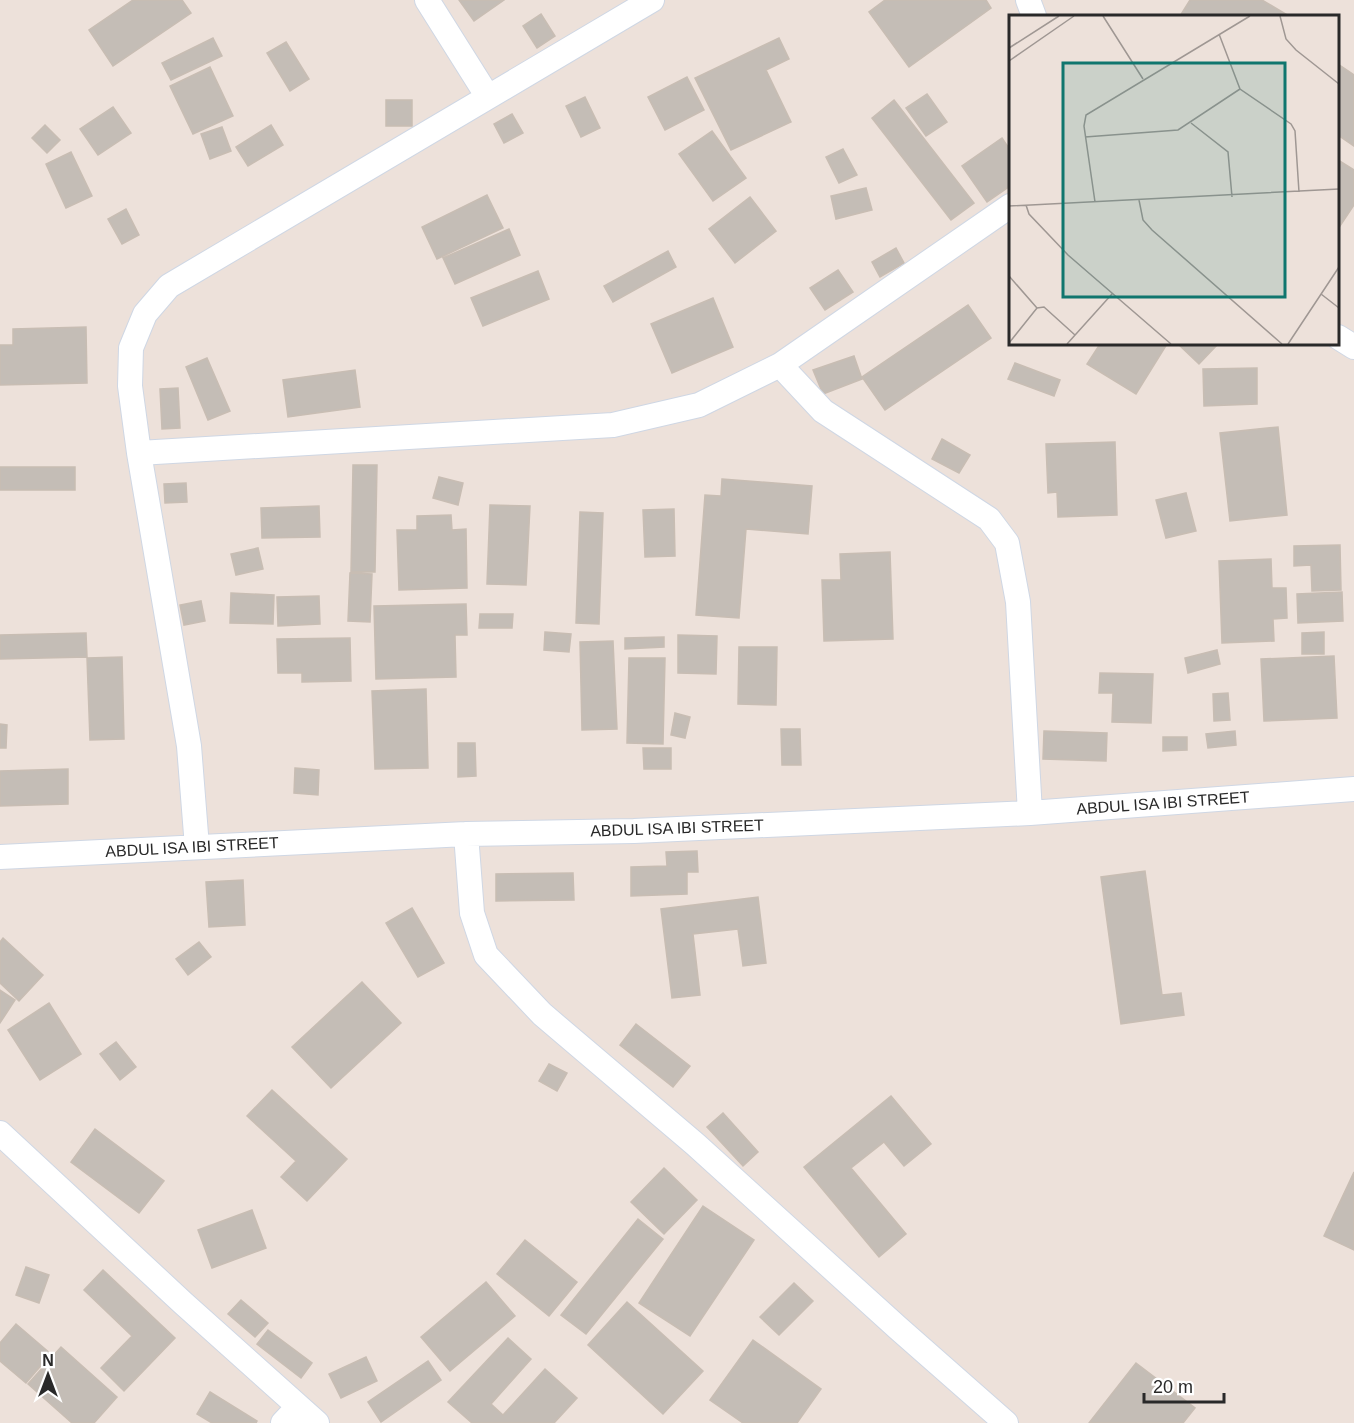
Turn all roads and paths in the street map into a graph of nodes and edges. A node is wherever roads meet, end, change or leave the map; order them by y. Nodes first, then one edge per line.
1 (427, 0) edge
2 (652, 0) edge
3 (1028, 0) edge
4 (1034, 15) edge
5 (488, 97) junction
6 (1009, 207) edge
7 (1339, 338) edge
8 (1354, 347) edge
9 (780, 365) junction
10 (139, 453) junction
11 (1354, 789) edge
12 (1030, 813) junction
13 (466, 834) junction
14 (197, 847) junction
15 (0, 857) edge
16 (0, 1133) edge
17 (290, 1415) edge
18 (317, 1423) edge
19 (1006, 1423) edge

1 - 5 street
2 - 5 street
3 - 4 street
5 - 10 street
6 - 9 street
7 - 8 street
9 - 10 street
9 - 12 street
10 - 14 street
11 - 12 street, ABDUL ISA IBI STREET
12 - 13 street, ABDUL ISA IBI STREET
13 - 14 street, ABDUL ISA IBI STREET
13 - 19 street
14 - 15 street, ABDUL ISA IBI STREET
16 - 17 street
17 - 18 street

